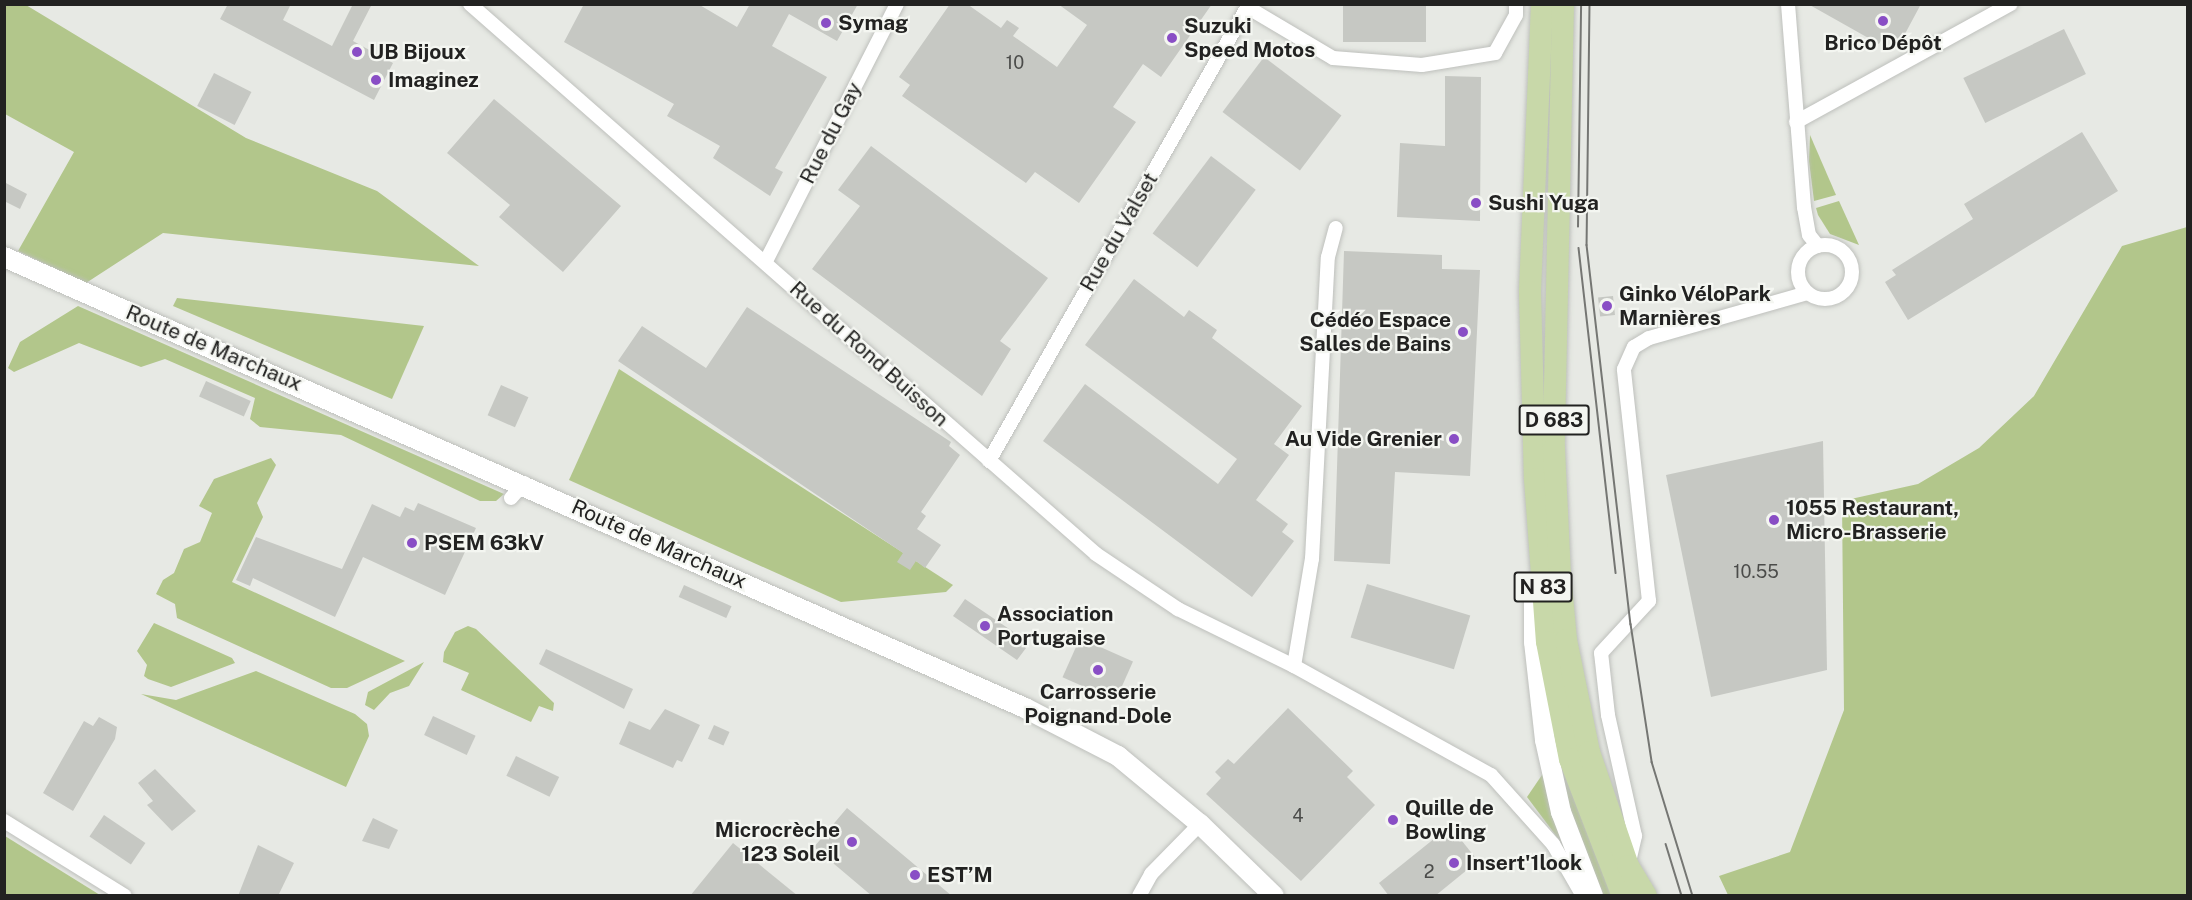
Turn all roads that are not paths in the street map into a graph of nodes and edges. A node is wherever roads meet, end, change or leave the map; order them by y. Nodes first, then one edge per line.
1 (470, 4) edge
2 (897, 4) edge
3 (1516, 4) edge
4 (1542, 4) edge
5 (1563, 4) edge
6 (1788, 4) edge
7 (2011, 4) edge
8 (1248, 6) edge
9 (1796, 122) junction
10 (1336, 228) dead end
11 (1818, 246) junction
12 (4, 256) edge
13 (765, 261) junction
14 (1807, 293) junction
15 (989, 461) junction
16 (1535, 479) junction
17 (1294, 666) junction
18 (4, 821) edge
19 (1200, 824) junction
20 (1628, 867) junction
21 (125, 896) edge
22 (1139, 896) edge
23 (1274, 896) edge
24 (1583, 896) edge
25 (1593, 896) edge
26 (1623, 896) edge
27 (1640, 896) edge
28 (1646, 896) edge

1 - 13 street, Rue du Rond Buisson
2 - 13 street, Rue du Gay
3 - 8 street
4 - 16 main road, D 683
5 - 20 main road, D 683
6 - 9 street
7 - 9 street
8 - 15 street, Rue du Valset
9 - 11 street
10 - 17 street
11 - 14 street
11 - 14 street
12 - 19 main road, Route de Marchaux
13 - 15 street, Rue du Rond Buisson
14 - 20 street
15 - 17 street, Rue du Rond Buisson
16 - 25 main road, D 683
16 - 26 main road, N 83
17 - 24 street, Rue du Rond Buisson
18 - 21 street
19 - 22 street
19 - 23 main road, Route de Marchaux
20 - 27 main road
20 - 28 main road, D 683

